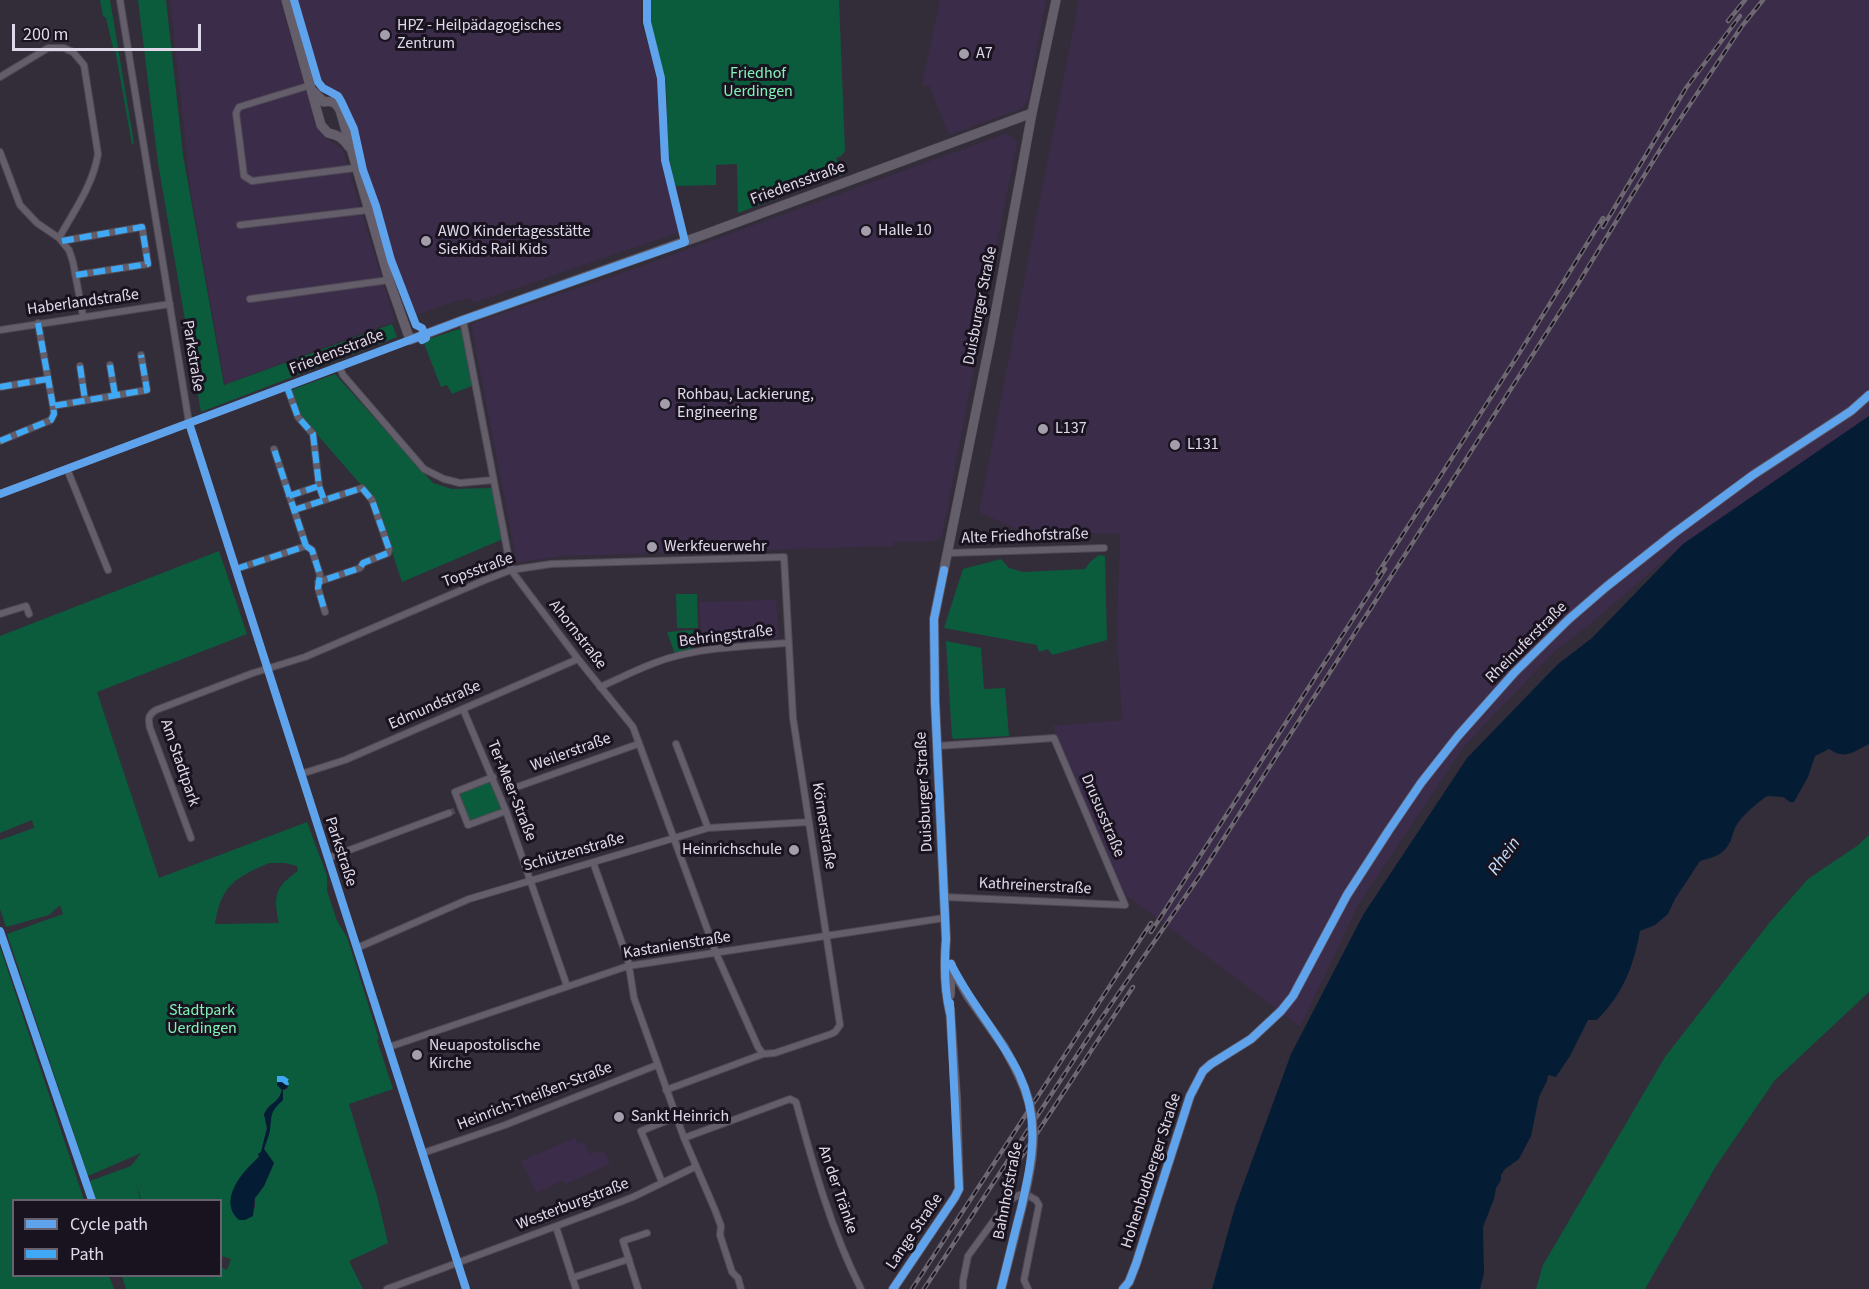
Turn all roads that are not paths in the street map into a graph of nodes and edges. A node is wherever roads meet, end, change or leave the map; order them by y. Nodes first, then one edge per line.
1 (120, 0) edge
2 (286, 0) edge
3 (1056, 0) edge
4 (0, 77) edge
5 (312, 88) junction
6 (324, 102) junction
7 (317, 110) junction
8 (1032, 113) junction
9 (344, 125) junction
10 (328, 133) junction
11 (350, 149) junction
12 (0, 152) edge
13 (356, 168) junction
14 (368, 210) junction
15 (240, 225) dead end
16 (60, 240) junction
17 (76, 275) junction
18 (389, 280) junction
19 (250, 299) dead end
20 (170, 304) junction
21 (83, 316) junction
22 (463, 320) junction
23 (38, 323) junction
24 (0, 330) edge
25 (410, 340) junction
26 (141, 355) dead end
27 (80, 366) dead end
28 (110, 366) dead end
29 (339, 366) junction
30 (48, 379) junction
31 (0, 387) edge
32 (287, 387) junction
33 (115, 395) junction
34 (1869, 395) edge
35 (85, 400) junction
36 (53, 406) junction
37 (189, 423) junction
38 (0, 441) edge
39 (274, 449) dead end
40 (67, 469) junction
41 (493, 480) junction
42 (319, 486) junction
43 (0, 494) edge
44 (289, 496) junction
45 (324, 500) junction
46 (294, 510) junction
47 (306, 546) junction
48 (1104, 548) dead end
49 (948, 553) junction
50 (784, 557) joint
51 (236, 569) junction
52 (108, 570) dead end
53 (511, 570) junction
54 (318, 582) junction
55 (325, 612) dead end
56 (0, 614) edge
57 (29, 614) dead end
58 (788, 643) junction
59 (578, 659) junction
60 (267, 669) junction
61 (600, 687) junction
62 (463, 709) junction
63 (638, 744) junction
64 (676, 744) dead end
65 (937, 746) junction
66 (301, 774) junction
67 (493, 777) junction
68 (500, 794) junction
69 (506, 811) junction
70 (449, 813) tunnel mouth
71 (809, 822) junction
72 (708, 828) junction
73 (191, 838) dead end
74 (673, 839) junction
75 (328, 858) junction
76 (593, 862) junction
77 (531, 880) junction
78 (944, 897) junction
79 (1125, 905) joint
80 (945, 918) junction
81 (826, 936) junction
82 (946, 939) junction
83 (357, 948) junction
84 (716, 953) junction
85 (951, 964) junction
86 (628, 966) junction
87 (567, 986) junction
88 (968, 996) junction
89 (1293, 996) joint
90 (950, 1000) junction
91 (950, 1012) junction
92 (389, 1047) junction
93 (763, 1054) junction
94 (657, 1065) junction
95 (666, 1090) junction
96 (676, 1117) junction
97 (684, 1138) junction
98 (423, 1154) junction
99 (695, 1167) junction
100 (662, 1182) junction
101 (959, 1189) joint
102 (557, 1230) dead end
103 (647, 1233) dead end
104 (629, 1259) junction
105 (458, 1263) junction
106 (572, 1278) junction
107 (387, 1289) edge
108 (466, 1289) edge
109 (576, 1289) edge
110 (638, 1289) edge
111 (741, 1289) edge
112 (861, 1289) edge
113 (893, 1289) edge
114 (963, 1289) edge
115 (1001, 1289) edge
116 (1028, 1289) edge
117 (1123, 1289) edge

1 - 20 street, Parkstraße
2 - 5 main road
3 - 8 main road, Duisburger Straße
4 - 16 street
5 - 6 main road
5 - 7 main road
5 - 13 street
6 - 7 main road
6 - 9 main road
7 - 10 main road
8 - 22 main road, Friedensstraße
8 - 49 main road, Duisburger Straße
9 - 10 main road
9 - 11 main road
10 - 11 main road
11 - 13 main road
12 - 16 street
13 - 14 main road
14 - 15 street
14 - 18 main road
16 - 17 street
16 - 17 street
17 - 21 street
18 - 19 street
18 - 25 main road
20 - 21 street, Haberlandstraße
20 - 37 street, Parkstraße
21 - 23 street, Haberlandstraße
22 - 25 main road, Friedensstraße
22 - 41 street, Ahornstraße
23 - 24 street, Haberlandstraße
23 - 30 street
25 - 29 street, Friedensstraße
26 - 33 street
27 - 35 street
28 - 33 street
29 - 32 street, Friedensstraße
29 - 41 street
30 - 31 street
30 - 36 street
32 - 37 street, Friedensstraße
32 - 42 street
33 - 35 street
34 - 89 main road, Rheinuferstraße
35 - 36 street
36 - 38 street
37 - 40 street, Friedensstraße
37 - 51 street, Parkstraße
39 - 44 street
40 - 43 street, Friedensstraße
40 - 52 street
41 - 53 street, Ahornstraße
42 - 44 street
42 - 45 street
44 - 46 street
45 - 46 street
45 - 54 street
46 - 47 street
47 - 51 street
47 - 54 street
48 - 49 street, Alte Friedhofstraße
49 - 65 main road, Duisburger Straße
50 - 53 street, Topsstraße
50 - 58 street, Körnerstraße
51 - 60 street, Parkstraße
53 - 59 street, Ahornstraße
53 - 60 street, Topsstraße
54 - 55 street
56 - 57 street
58 - 61 street, Behringstraße
58 - 71 street, Körnerstraße
59 - 61 street, Ahornstraße
59 - 62 street, Edmundstraße
60 - 66 street, Parkstraße
60 - 73 street, Am Stadtpark
61 - 63 street, Ahornstraße
62 - 66 street, Edmundstraße
62 - 67 street, Ter-Meer-Straße
63 - 68 street, Weilerstraße
63 - 74 street, Ahornstraße
64 - 72 street
65 - 78 main road, Duisburger Straße
65 - 79 street, Drususstraße
66 - 75 street, Parkstraße
67 - 68 street, Ter-Meer-Straße
67 - 69 street
68 - 69 street, Ter-Meer-Straße
69 - 77 street, Ter-Meer-Straße
70 - 75 street
71 - 72 street, Schützenstraße
71 - 81 street, Körnerstraße
72 - 74 street, Schützenstraße
74 - 76 street, Schützenstraße
74 - 84 street, Ahornstraße
75 - 83 street, Parkstraße
76 - 77 street, Schützenstraße
76 - 86 street
77 - 83 street, Schützenstraße
77 - 87 street, Ter-Meer-Straße
78 - 79 street, Kathreinerstraße
78 - 80 main road, Duisburger Straße
80 - 81 street, Kastanienstraße
80 - 82 main road, Duisburger Straße
81 - 84 street, Kastanienstraße
81 - 93 street, Körnerstraße
82 - 85 main road, Bahnhofstraße
82 - 91 main road, Duisburger Straße
83 - 92 street, Parkstraße
84 - 86 street, Kastanienstraße
84 - 93 street
85 - 88 main road, Bahnhofstraße
85 - 90 main road, Duisburger Straße
86 - 87 street, Kastanienstraße
86 - 94 street
87 - 92 street, Kastanienstraße
88 - 90 main road
88 - 115 main road, Bahnhofstraße, bridge
89 - 117 main road, Hohenbudberger Straße
90 - 91 main road, Duisburger Straße
91 - 101 main road, Duisburger Straße
92 - 98 street, Parkstraße
93 - 95 street
94 - 95 street
94 - 98 street, Heinrich-Theißen-Straße
95 - 96 street
96 - 97 street
96 - 100 street
97 - 99 street
97 - 112 street, An der Tränke
98 - 105 street, Parkstraße
99 - 100 street, Westerburgstraße
99 - 111 street
100 - 105 street, Westerburgstraße
101 - 113 main road, Lange Straße
102 - 106 street
103 - 104 street
104 - 106 street
104 - 110 street
105 - 107 street, Westerburgstraße
105 - 108 street, Parkstraße
106 - 109 street
114 - 116 street

